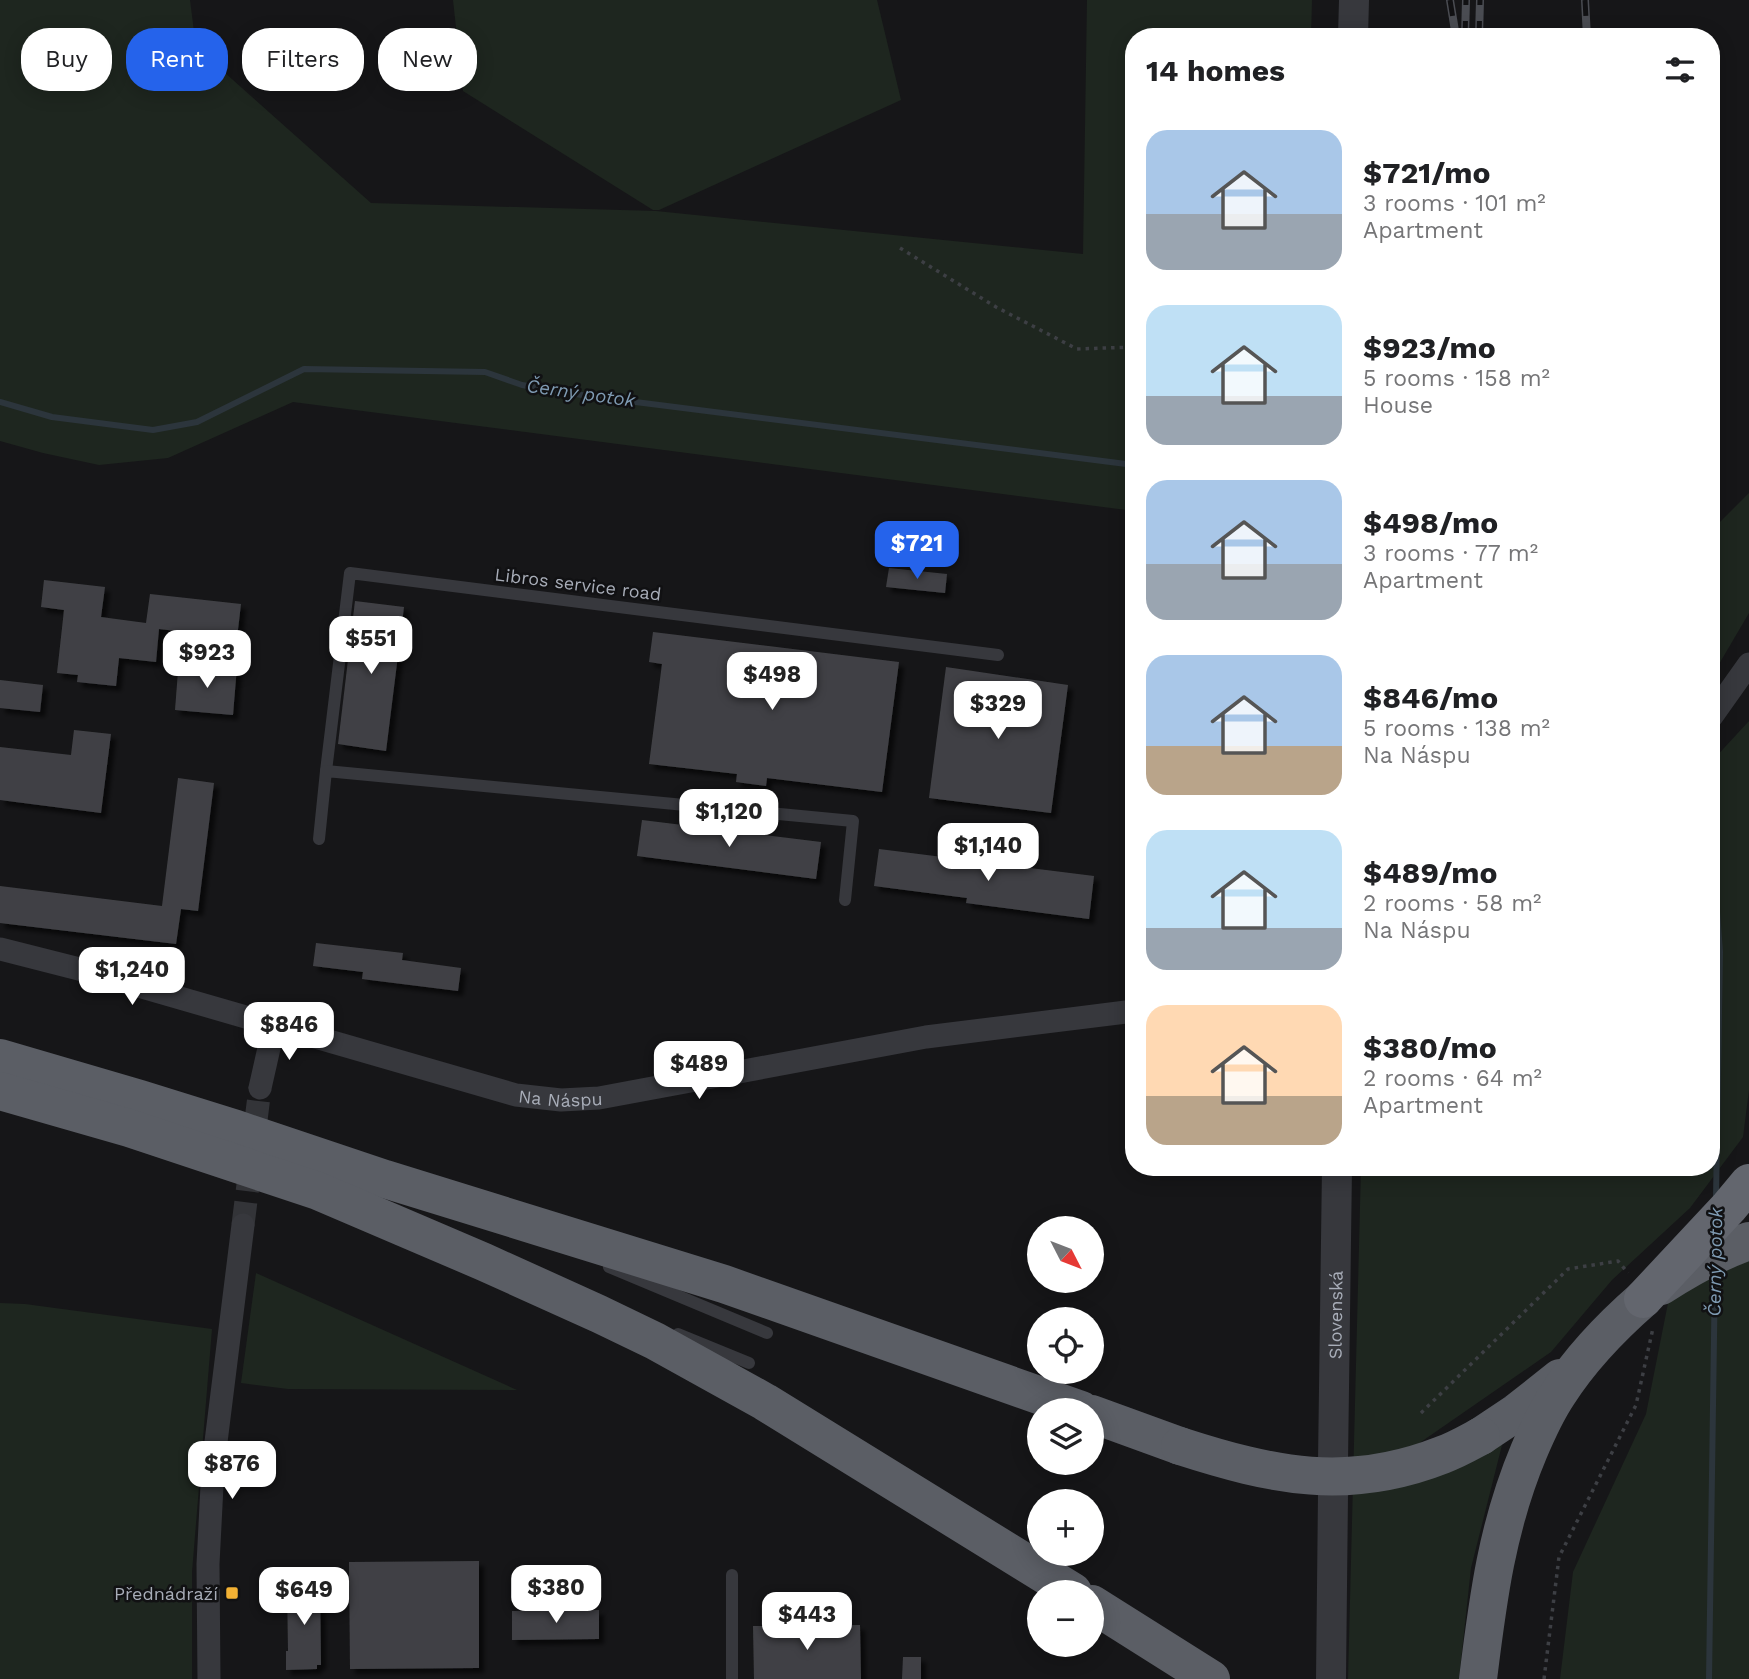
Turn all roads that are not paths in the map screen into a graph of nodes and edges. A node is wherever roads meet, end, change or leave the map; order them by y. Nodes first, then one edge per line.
1 (1353, 0) edge
2 (1353, 28) edge
3 (998, 655) dead end
4 (1749, 664) edge
5 (1720, 705) edge
6 (326, 771) junction
7 (319, 839) dead end
8 (845, 900) dead end
9 (0, 949) edge
10 (1125, 1012) edge
11 (274, 1026) junction
12 (0, 1058) edge
13 (260, 1088) tunnel mouth
14 (0, 1091) edge
15 (1338, 1176) edge
16 (1749, 1183) edge
17 (377, 1195) junction
18 (243, 1224) tunnel mouth
19 (1749, 1241) edge
20 (562, 1248) dead end
21 (601, 1263) dead end
22 (1643, 1299) junction
23 (611, 1306) dead end
24 (661, 1327) dead end
25 (767, 1333) dead end
26 (1583, 1360) junction
27 (749, 1363) dead end
28 (1047, 1398) edge
29 (1104, 1418) edge
30 (1333, 1462) dead end
31 (1333, 1493) dead end
32 (732, 1575) dead end
33 (1054, 1580) edge
34 (1104, 1612) edge
35 (209, 1679) edge
36 (732, 1679) edge
37 (1211, 1679) edge
38 (1331, 1679) edge
39 (1478, 1679) edge

1 - 2 street
3 - 6 lane, Libros service road
4 - 5 street
6 - 7 lane
6 - 8 lane
9 - 11 street, Na Náspu
10 - 11 street, Na Náspu
11 - 13 street
12 - 17 highway
14 - 17 highway
15 - 30 street, Slovenská
16 - 22 highway, bridge
17 - 20 lane
17 - 23 lane
17 - 28 highway
17 - 33 highway
18 - 35 street
19 - 22 highway, bridge
21 - 25 lane
22 - 26 highway
24 - 27 lane
26 - 29 highway, bridge
26 - 39 highway
31 - 38 street
32 - 36 lane
34 - 37 highway

